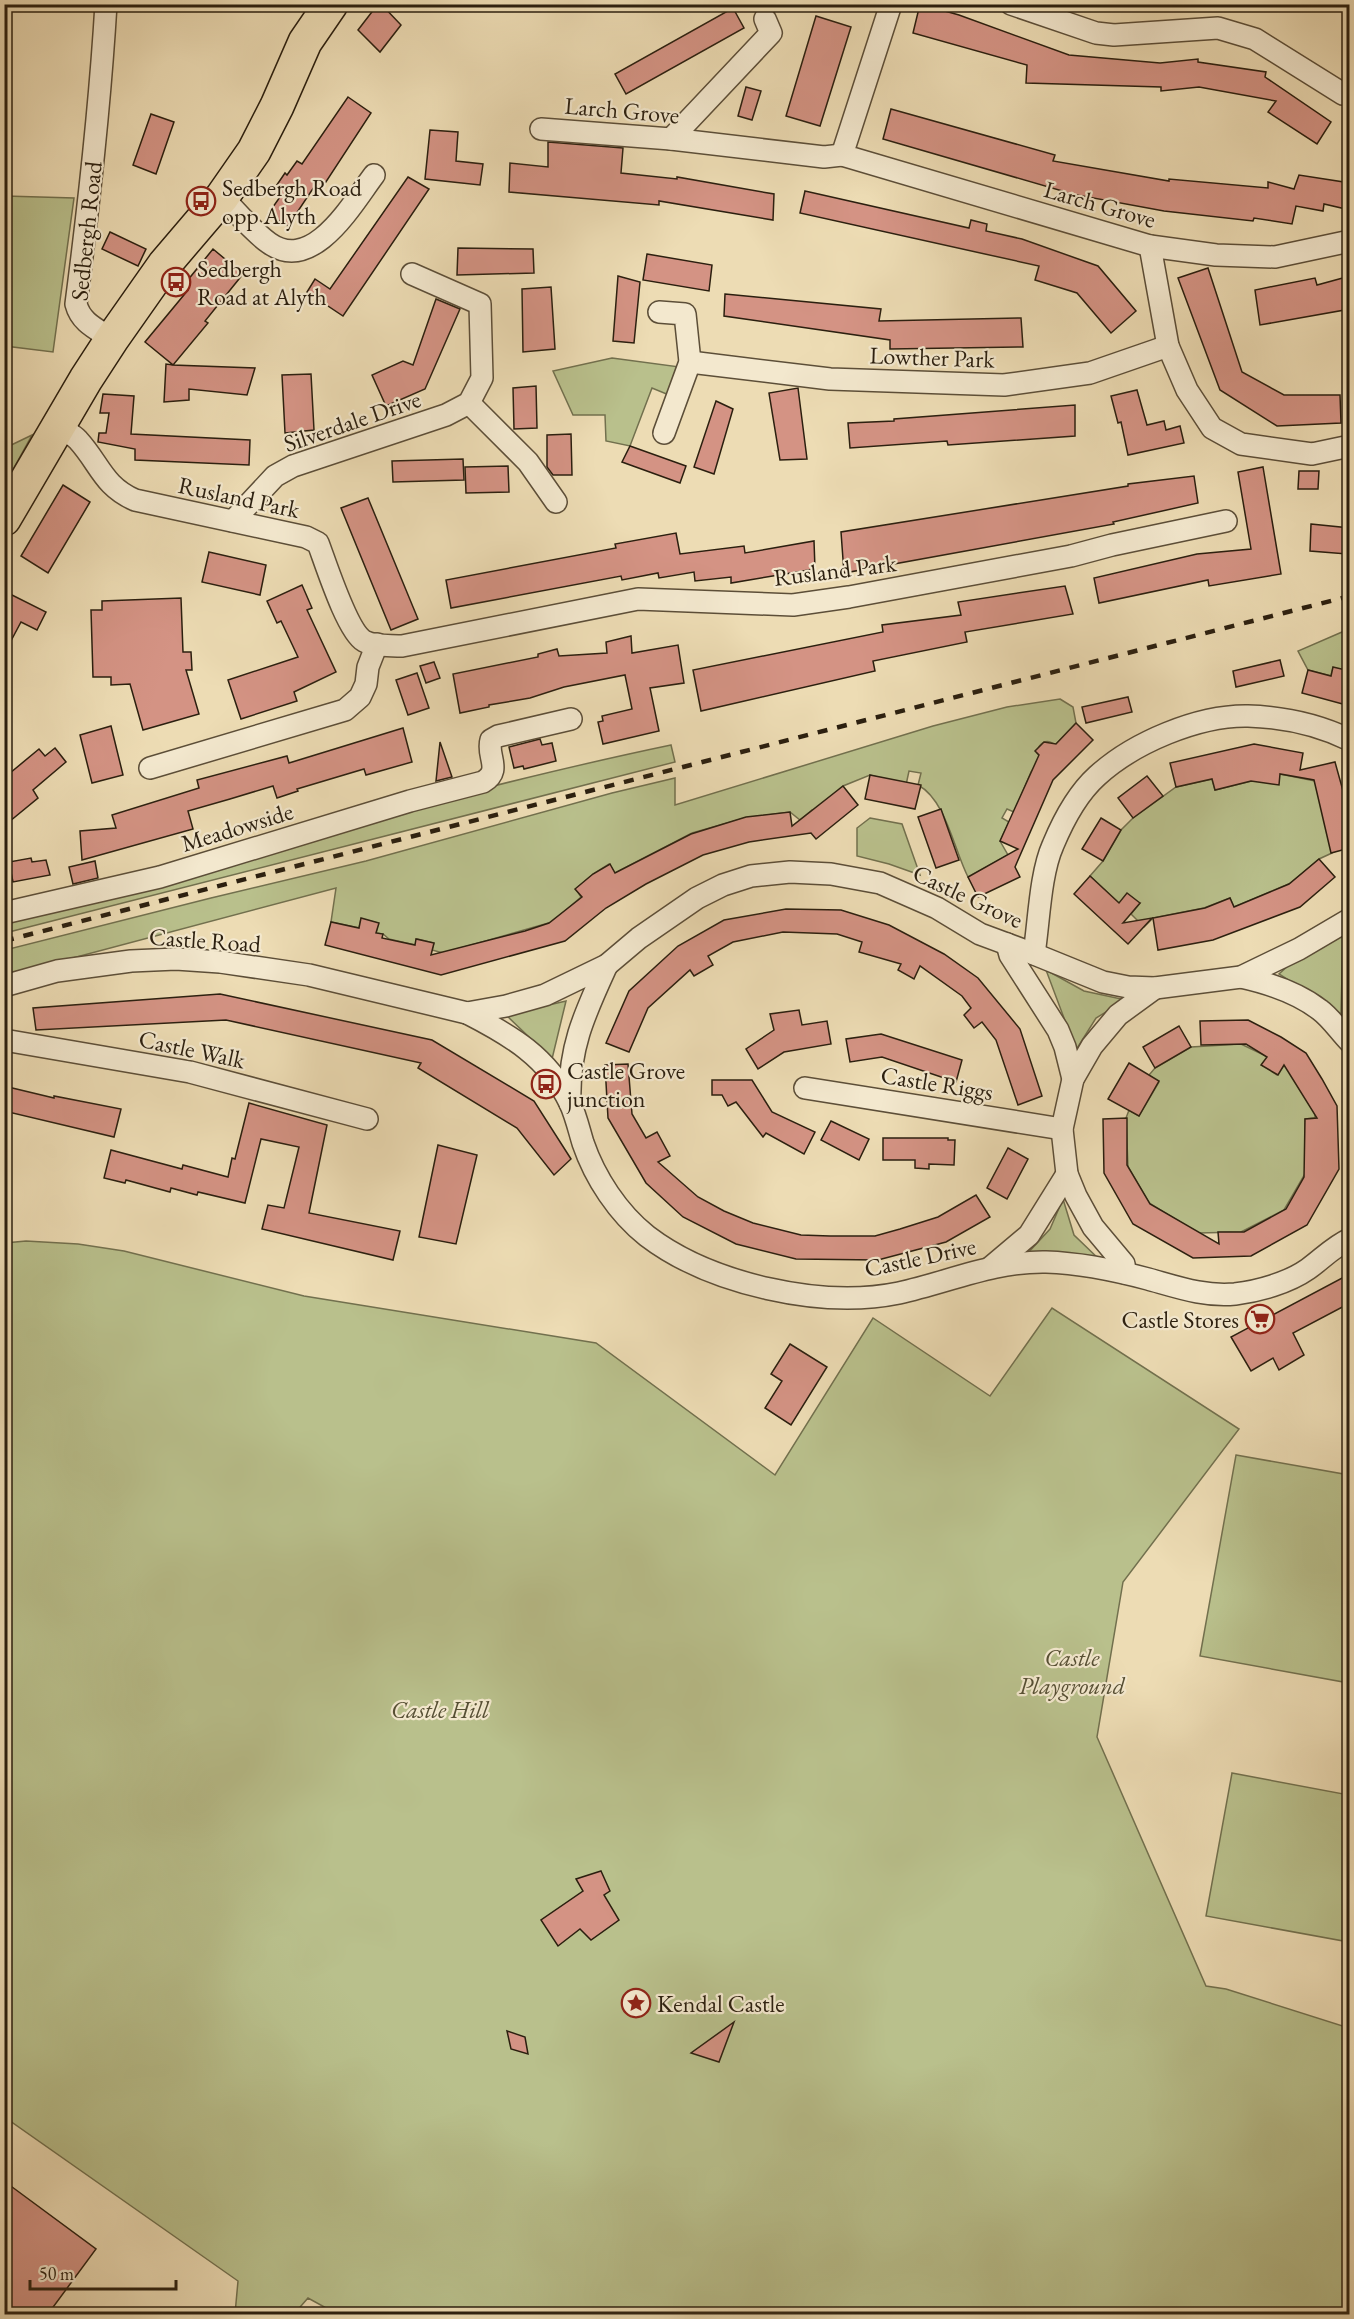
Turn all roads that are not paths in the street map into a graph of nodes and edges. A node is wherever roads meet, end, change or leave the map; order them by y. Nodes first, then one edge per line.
1 (106, 4) edge
2 (331, 4) edge
3 (891, 4) edge
4 (1011, 4) edge
5 (765, 19) dead end
6 (1343, 94) dead end
7 (541, 129) dead end
8 (671, 139) junction
9 (842, 155) junction
10 (374, 175) dead end
11 (222, 197) junction
12 (1350, 241) edge
13 (1150, 246) junction
14 (412, 274) dead end
15 (659, 312) dead end
16 (112, 339) junction
17 (1168, 346) junction
18 (690, 362) junction
19 (469, 404) junction
20 (58, 427) junction
21 (664, 433) dead end
22 (1350, 446) edge
23 (556, 501) dead end
24 (4, 519) edge
25 (233, 521) junction
26 (1226, 521) dead end
27 (377, 645) junction
28 (571, 719) dead end
29 (1350, 740) edge
30 (150, 768) dead end
31 (4, 913) edge
32 (1350, 919) edge
33 (1007, 944) junction
34 (1034, 954) junction
35 (607, 965) junction
36 (1241, 977) junction
37 (4, 986) edge
38 (1155, 988) junction
39 (402, 998) joint
40 (466, 1013) junction
41 (4, 1040) edge
42 (1350, 1042) edge
43 (1073, 1079) junction
44 (805, 1088) dead end
45 (570, 1103) junction
46 (367, 1119) dead end
47 (1062, 1129) junction
48 (1067, 1174) junction
49 (1347, 1237) edge
50 (991, 1268) junction
51 (1125, 1273) junction

1 - 16 street, Sedbergh Road
2 - 11 highway
3 - 9 street
4 - 6 street
5 - 8 street
7 - 8 street, Larch Grove
8 - 9 street, Larch Grove
9 - 13 street, Larch Grove
10 - 11 street
11 - 16 highway
12 - 13 street, Larch Grove
13 - 17 street
14 - 19 street
15 - 18 street
16 - 20 highway
17 - 18 street, Lowther Park
17 - 22 street
18 - 21 street
19 - 23 street
19 - 25 street, Silverdale Drive
20 - 24 highway
20 - 25 street, Rusland Park
25 - 27 street, Rusland Park
26 - 27 street, Rusland Park
27 - 30 street
28 - 31 street, Meadowside
29 - 34 street
32 - 36 street, Castle Grove
33 - 34 street, Castle Grove
33 - 35 street, Castle Grove
33 - 43 street
34 - 38 street, Castle Grove
35 - 40 street, Castle Grove
35 - 45 street, Castle Grove
36 - 38 street, Castle Grove
36 - 42 street
37 - 39 street, Castle Road
38 - 43 street
39 - 40 street, Castle Grove
40 - 45 street, Castle Drive
41 - 46 street, Castle Walk
43 - 47 street
44 - 47 street, Castle Riggs
45 - 50 street, Castle Drive
47 - 48 street
48 - 50 street
48 - 51 street
49 - 51 street, Castle Drive
50 - 51 street, Castle Drive

